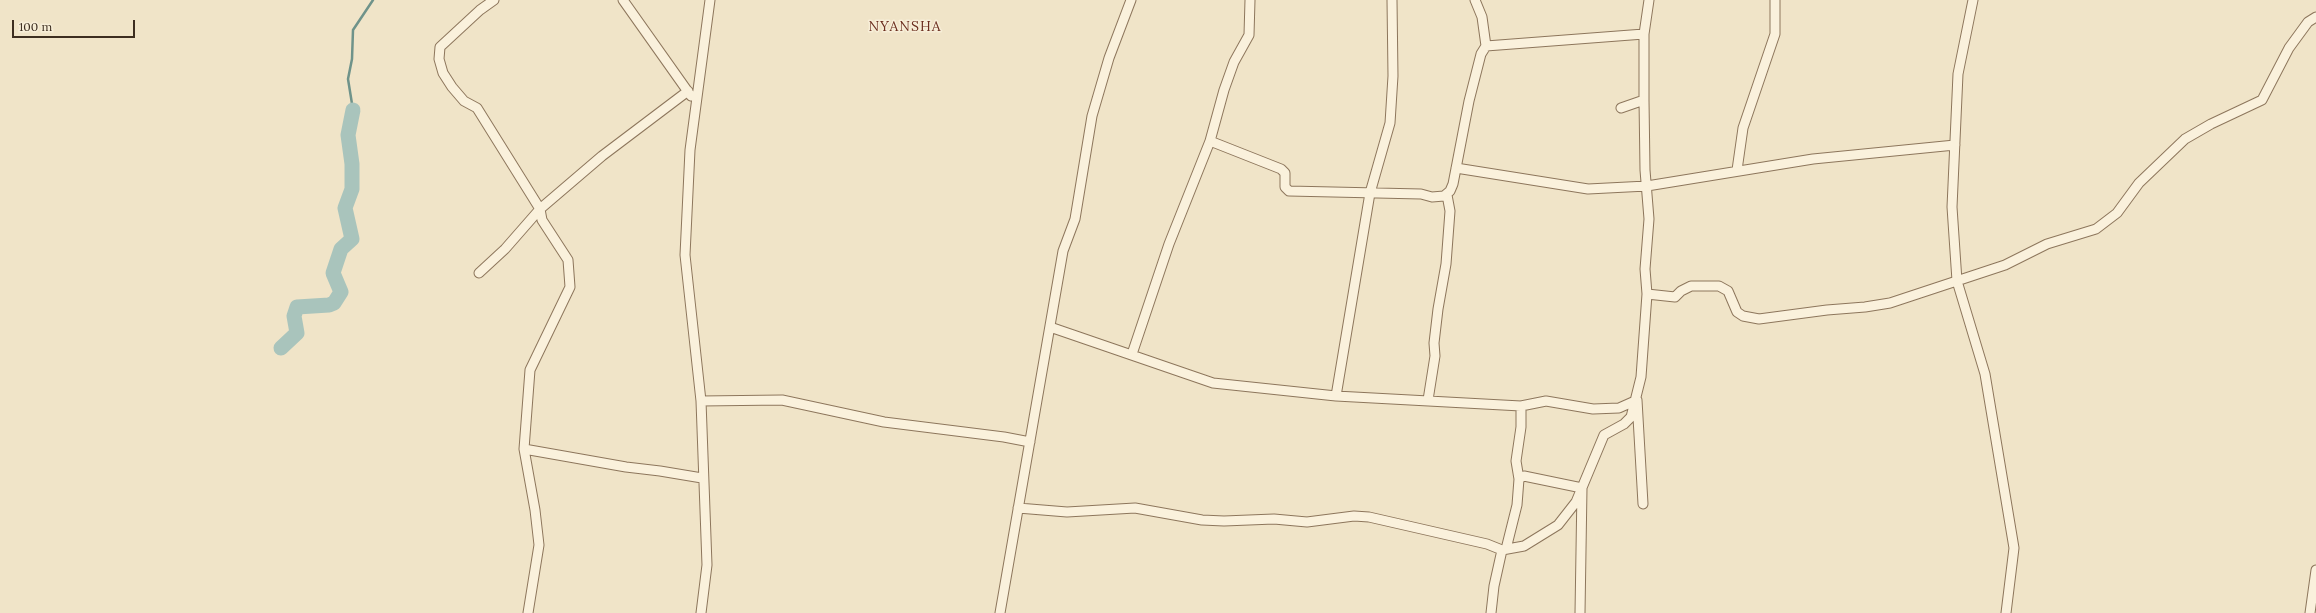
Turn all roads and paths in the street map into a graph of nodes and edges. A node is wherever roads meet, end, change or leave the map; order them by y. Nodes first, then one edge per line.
1 (494, 0) edge
2 (624, 0) edge
3 (710, 0) edge
4 (1131, 0) edge
5 (1250, 0) edge
6 (1392, 0) edge
7 (1475, 0) edge
8 (1650, 0) edge
9 (1775, 0) edge
10 (1973, 0) edge
11 (2316, 17) edge
12 (1644, 34) junction
13 (1486, 46) junction
14 (688, 91) junction
15 (1644, 100) junction
16 (696, 104) junction
17 (1621, 108) dead end
18 (1210, 141) junction
19 (1955, 145) junction
20 (1456, 168) junction
21 (1737, 170) junction
22 (1647, 186) junction
23 (1370, 192) junction
24 (1447, 195) junction
25 (540, 209) junction
26 (479, 273) dead end
27 (1957, 281) junction
28 (1647, 294) junction
29 (1050, 327) junction
30 (1132, 354) junction
31 (1336, 396) junction
32 (1428, 400) junction
33 (1637, 400) junction
34 (701, 401) junction
35 (1520, 406) junction
36 (1030, 442) junction
37 (524, 449) junction
38 (702, 478) junction
39 (1519, 479) junction
40 (1582, 488) junction
41 (1643, 504) dead end
42 (1018, 508) junction
43 (1504, 550) junction
44 (2316, 570) edge
45 (528, 613) edge
46 (701, 613) edge
47 (1000, 613) edge
48 (1491, 613) edge
49 (1580, 613) edge
50 (2006, 613) edge
51 (2310, 613) edge

1 - 25 street
2 - 14 street
3 - 16 street
4 - 29 street
5 - 18 street
6 - 23 street
7 - 13 street
8 - 12 street
9 - 21 street
10 - 19 street
11 - 27 street
12 - 13 street
12 - 15 street
13 - 20 street
14 - 16 street
14 - 25 street
15 - 17 street
15 - 22 street
16 - 34 street
18 - 23 street
18 - 30 street
19 - 21 street
19 - 27 street
20 - 22 street
20 - 24 street
21 - 22 street
22 - 28 street
23 - 24 street
23 - 31 street
24 - 32 street
25 - 26 street
25 - 37 street
27 - 28 street
27 - 50 street
28 - 33 street
29 - 30 street
29 - 36 street
30 - 31 street
31 - 32 street
32 - 35 street
33 - 35 street
33 - 40 street
33 - 41 street
34 - 36 street
34 - 38 street
35 - 39 street
36 - 42 street
37 - 38 street
37 - 45 street
38 - 46 street
39 - 40 street
39 - 43 street
40 - 43 street
40 - 49 street
42 - 43 street
42 - 47 street
43 - 48 street
44 - 51 street

